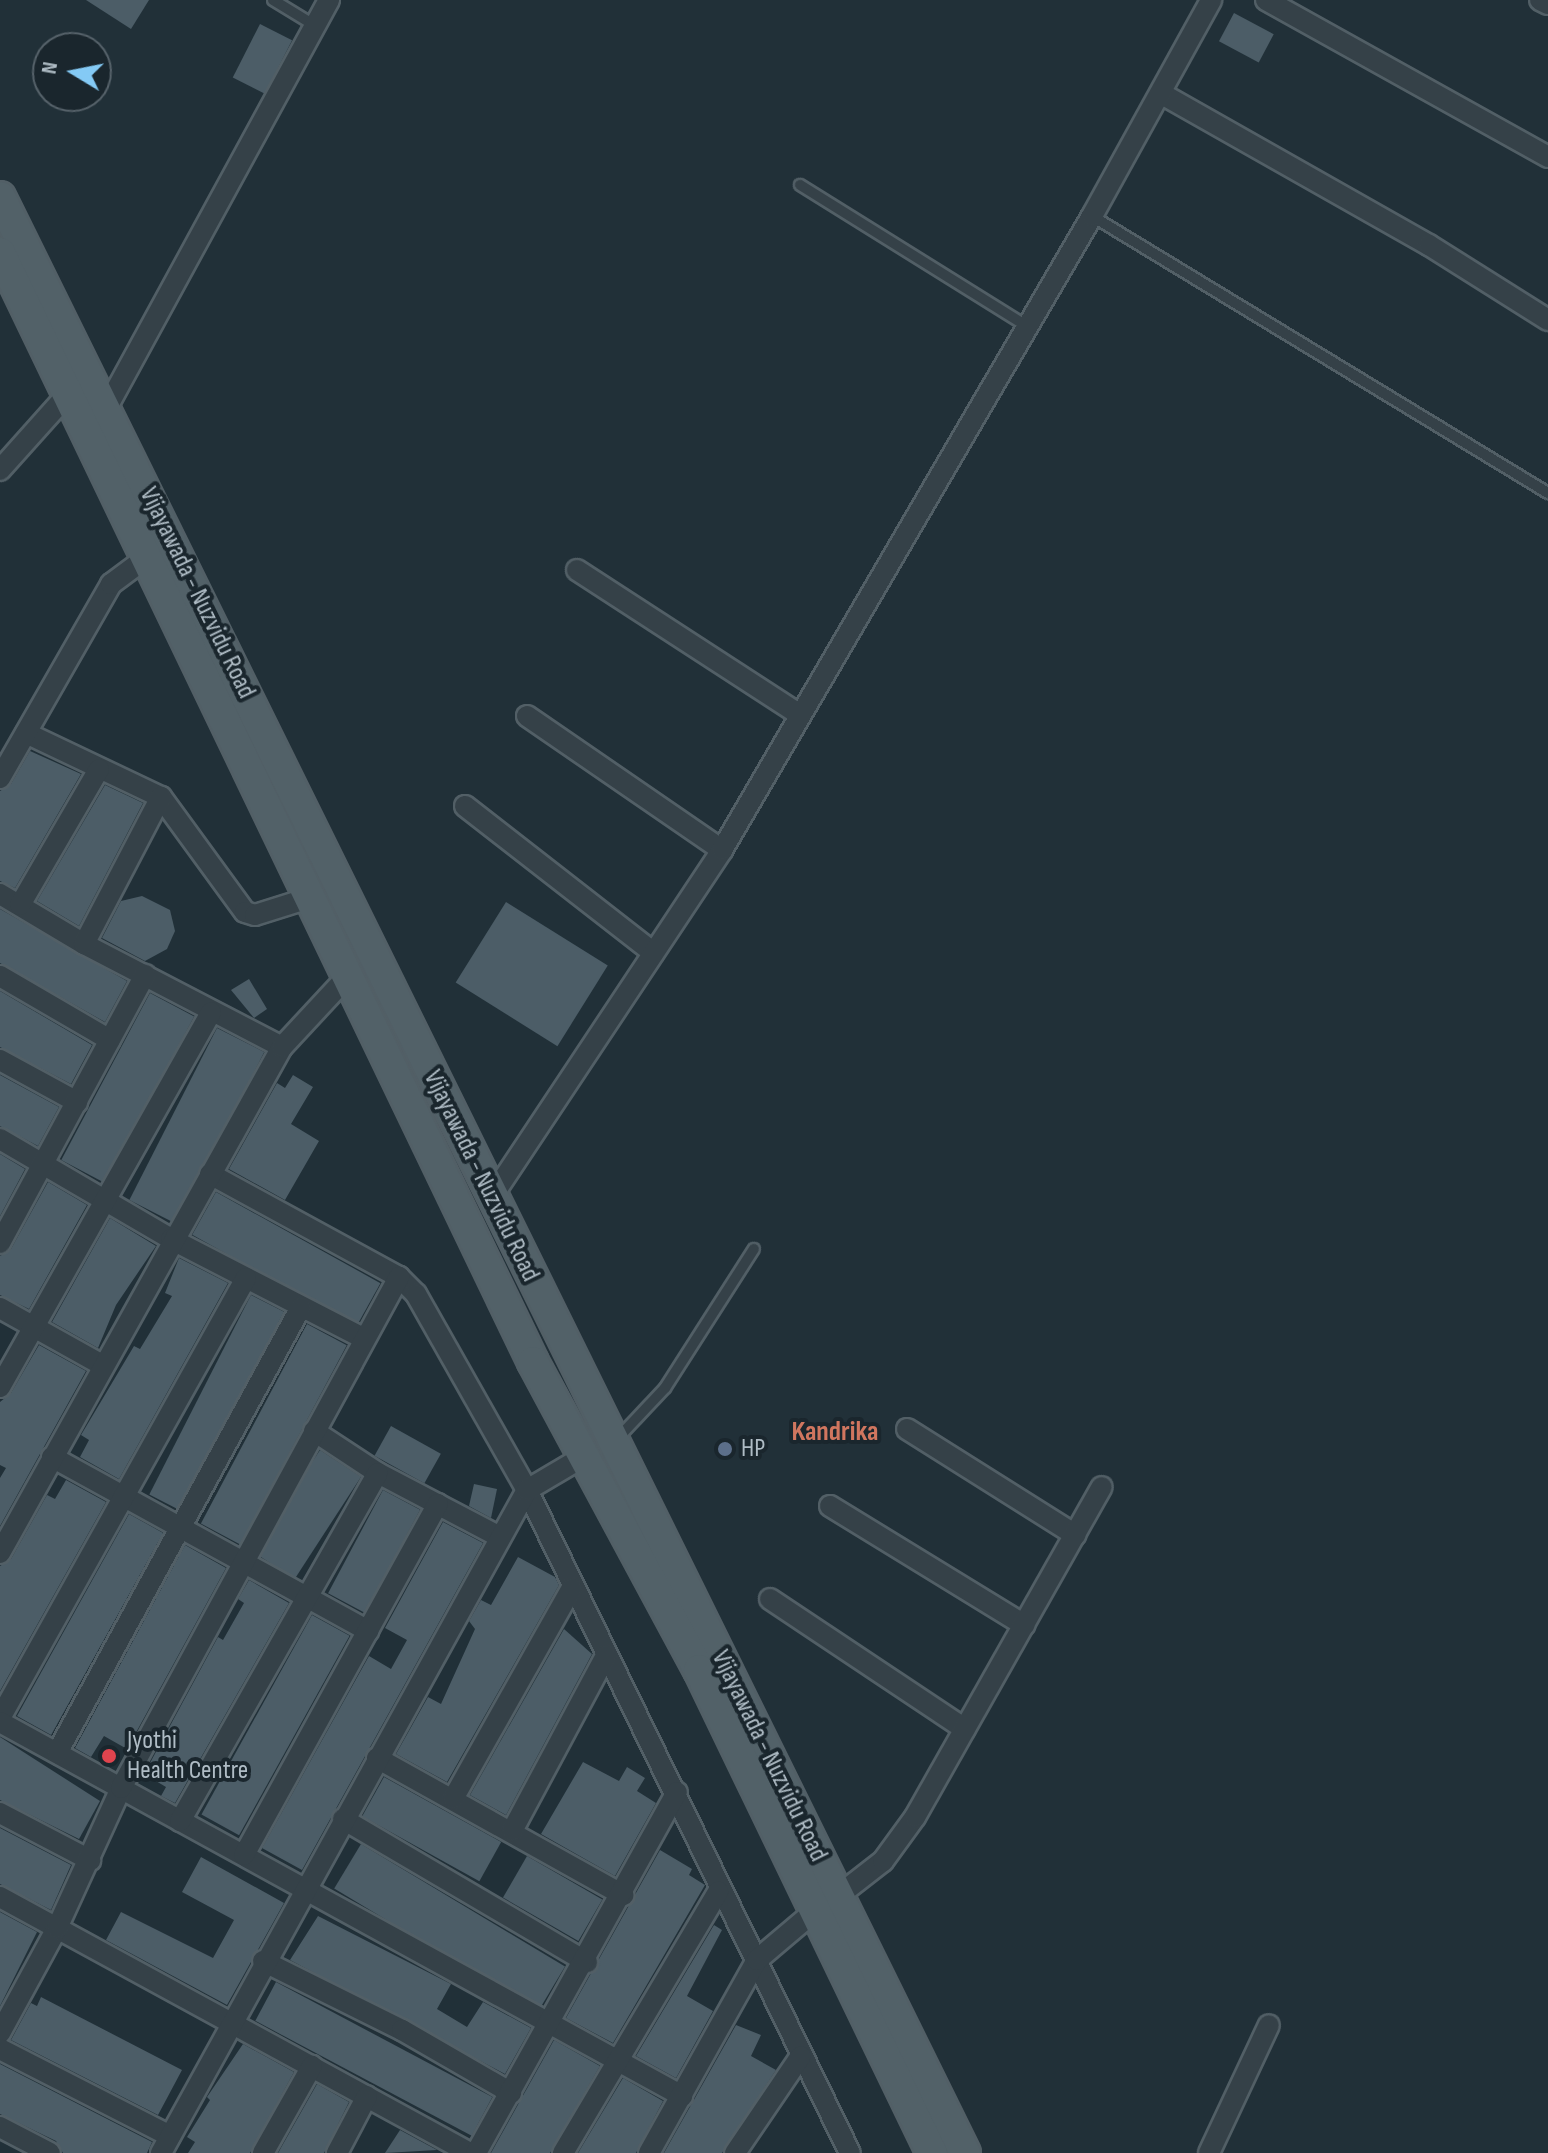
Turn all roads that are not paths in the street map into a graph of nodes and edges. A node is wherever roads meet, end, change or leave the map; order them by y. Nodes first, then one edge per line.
1 (273, 0) edge
2 (329, 0) edge
3 (1211, 0) edge
4 (1266, 0) edge
5 (1540, 0) edge
6 (1548, 4) edge
7 (314, 25) junction
8 (1162, 94) junction
9 (1548, 157) edge
10 (800, 185) dead end
11 (0, 197) edge
12 (1092, 216) junction
13 (0, 253) edge
14 (1548, 320) edge
15 (1028, 327) junction
16 (67, 395) junction
17 (106, 409) junction
18 (0, 470) edge
19 (1548, 493) edge
20 (146, 558) junction
21 (577, 570) dead end
22 (800, 715) junction
23 (527, 716) dead end
24 (26, 733) junction
25 (99, 769) junction
26 (0, 778) edge
27 (161, 797) junction
28 (465, 806) dead end
29 (722, 850) junction
30 (0, 894) edge
31 (303, 900) junction
32 (20, 905) junction
33 (84, 944) junction
34 (654, 953) junction
35 (145, 975) junction
36 (0, 976) edge
37 (339, 985) junction
38 (211, 1012) junction
39 (110, 1040) junction
40 (282, 1047) junction
41 (0, 1060) edge
42 (77, 1102) junction
43 (0, 1139) edge
44 (44, 1162) junction
45 (210, 1174) junction
46 (491, 1198) junction
47 (108, 1199) junction
48 (171, 1239) junction
49 (0, 1243) edge
50 (754, 1249) dead end
51 (399, 1277) junction
52 (246, 1278) junction
53 (301, 1307) junction
54 (0, 1308) edge
55 (33, 1327) junction
56 (365, 1339) junction
57 (102, 1365) junction
58 (0, 1387) edge
59 (907, 1429) dead end
60 (314, 1431) junction
61 (613, 1443) junction
62 (52, 1457) junction
63 (577, 1460) junction
64 (378, 1473) junction
65 (534, 1486) junction
66 (1102, 1487) dead end
67 (124, 1496) junction
68 (438, 1504) junction
69 (830, 1506) dead end
70 (181, 1527) junction
71 (1075, 1535) junction
72 (500, 1537) junction
73 (0, 1553) edge
74 (242, 1564) junction
75 (572, 1588) junction
76 (307, 1598) junction
77 (770, 1599) dead end
78 (1024, 1625) junction
79 (368, 1631) junction
80 (606, 1656) junction
81 (0, 1720) edge
82 (965, 1729) junction
83 (57, 1753) junction
84 (377, 1758) junction
85 (121, 1788) junction
86 (677, 1792) junction
87 (453, 1799) junction
88 (0, 1813) edge
89 (343, 1819) junction
90 (180, 1821) junction
91 (512, 1831) junction
92 (244, 1855) junction
93 (90, 1860) junction
94 (304, 1888) junction
95 (718, 1892) junction
96 (623, 1895) junction
97 (0, 1897) edge
98 (817, 1911) junction
99 (57, 1928) junction
100 (763, 1955) junction
101 (263, 1961) junction
102 (587, 1962) junction
103 (232, 2024) junction
104 (551, 2024) junction
105 (1269, 2025) dead end
106 (0, 2033) edge
107 (0, 2049) edge
108 (801, 2056) junction
109 (618, 2061) junction
110 (312, 2066) junction
111 (511, 2093) junction
112 (367, 2096) junction
113 (682, 2096) junction
114 (0, 2127) edge
115 (165, 2145) edge
116 (1218, 2150) edge
117 (50, 2153) edge
118 (263, 2153) edge
119 (337, 2153) edge
120 (470, 2153) edge
121 (476, 2153) edge
122 (563, 2153) edge
123 (649, 2153) edge
124 (735, 2153) edge
125 (850, 2153) edge
126 (932, 2153) edge
127 (965, 2153) edge

1 - 7 lane
2 - 7 street
3 - 8 street
4 - 9 street
5 - 6 street
7 - 17 street
8 - 12 street
8 - 14 street
10 - 15 lane
11 - 17 main road, Vijayawada - Nuzvidu Road
12 - 15 street
12 - 19 lane
13 - 16 main road, Vijayawada - Nuzvidu Road
15 - 22 street
16 - 18 street
16 - 20 main road, Vijayawada - Nuzvidu Road
17 - 46 main road, Vijayawada - Nuzvidu Road
20 - 24 street
20 - 31 main road, Vijayawada - Nuzvidu Road
21 - 22 street
22 - 29 street
23 - 29 street
24 - 25 street
24 - 26 street
25 - 27 street
25 - 32 street
27 - 31 street
27 - 33 street
28 - 34 street
29 - 34 street
30 - 32 street
31 - 37 main road, Vijayawada - Nuzvidu Road
32 - 33 street
33 - 35 street
34 - 46 street
35 - 38 street
35 - 39 street
36 - 39 street
37 - 40 street
37 - 63 main road, Vijayawada - Nuzvidu Road
38 - 40 street
38 - 47 street
39 - 42 street
40 - 45 street
41 - 42 street
42 - 44 street
43 - 44 street
44 - 47 street
44 - 49 street
45 - 48 street
45 - 51 street
46 - 61 main road, Vijayawada - Nuzvidu Road
47 - 48 street
47 - 55 street
48 - 52 street
48 - 57 street
50 - 61 lane
51 - 56 street
51 - 65 street
52 - 53 street
52 - 67 street
53 - 56 street
53 - 70 street
54 - 55 street
55 - 57 street
55 - 58 street
56 - 60 street
57 - 62 street
59 - 71 street
60 - 64 street
60 - 74 street
61 - 98 main road, Vijayawada - Nuzvidu Road
62 - 67 street
62 - 73 street
63 - 65 street
63 - 98 main road, Vijayawada - Nuzvidu Road
64 - 68 street
64 - 76 street
65 - 72 street
65 - 75 street
66 - 71 street
67 - 70 street
67 - 81 street
68 - 72 street
68 - 79 street
69 - 78 street
70 - 74 street
70 - 83 street
71 - 78 street
72 - 84 street
74 - 76 street
74 - 85 street
75 - 80 street
75 - 87 street
76 - 79 street
76 - 90 street
77 - 82 street
78 - 82 street
79 - 92 street
80 - 86 street
80 - 91 street
81 - 83 street
82 - 98 street
83 - 85 street
84 - 87 street
84 - 89 street
85 - 90 street
85 - 93 street
86 - 95 street
86 - 96 street
87 - 91 street
88 - 93 street
89 - 94 street
89 - 102 street
90 - 92 street
91 - 96 street
92 - 94 street
93 - 99 street
94 - 101 street
94 - 104 street
95 - 100 street
95 - 109 street
96 - 102 street
97 - 99 street
98 - 100 street
98 - 126 main road, Vijayawada - Nuzvidu Road
98 - 127 main road, Vijayawada - Nuzvidu Road
99 - 103 street
99 - 106 street
100 - 108 street
100 - 113 street
101 - 103 street
101 - 111 street
102 - 104 street
103 - 110 street
103 - 115 street
104 - 109 street
104 - 111 street
105 - 116 street
107 - 115 street
108 - 124 street
108 - 125 street
109 - 113 street
109 - 122 street
110 - 112 street
110 - 118 street
111 - 121 street
112 - 119 street
112 - 120 street
113 - 123 street
114 - 117 street

